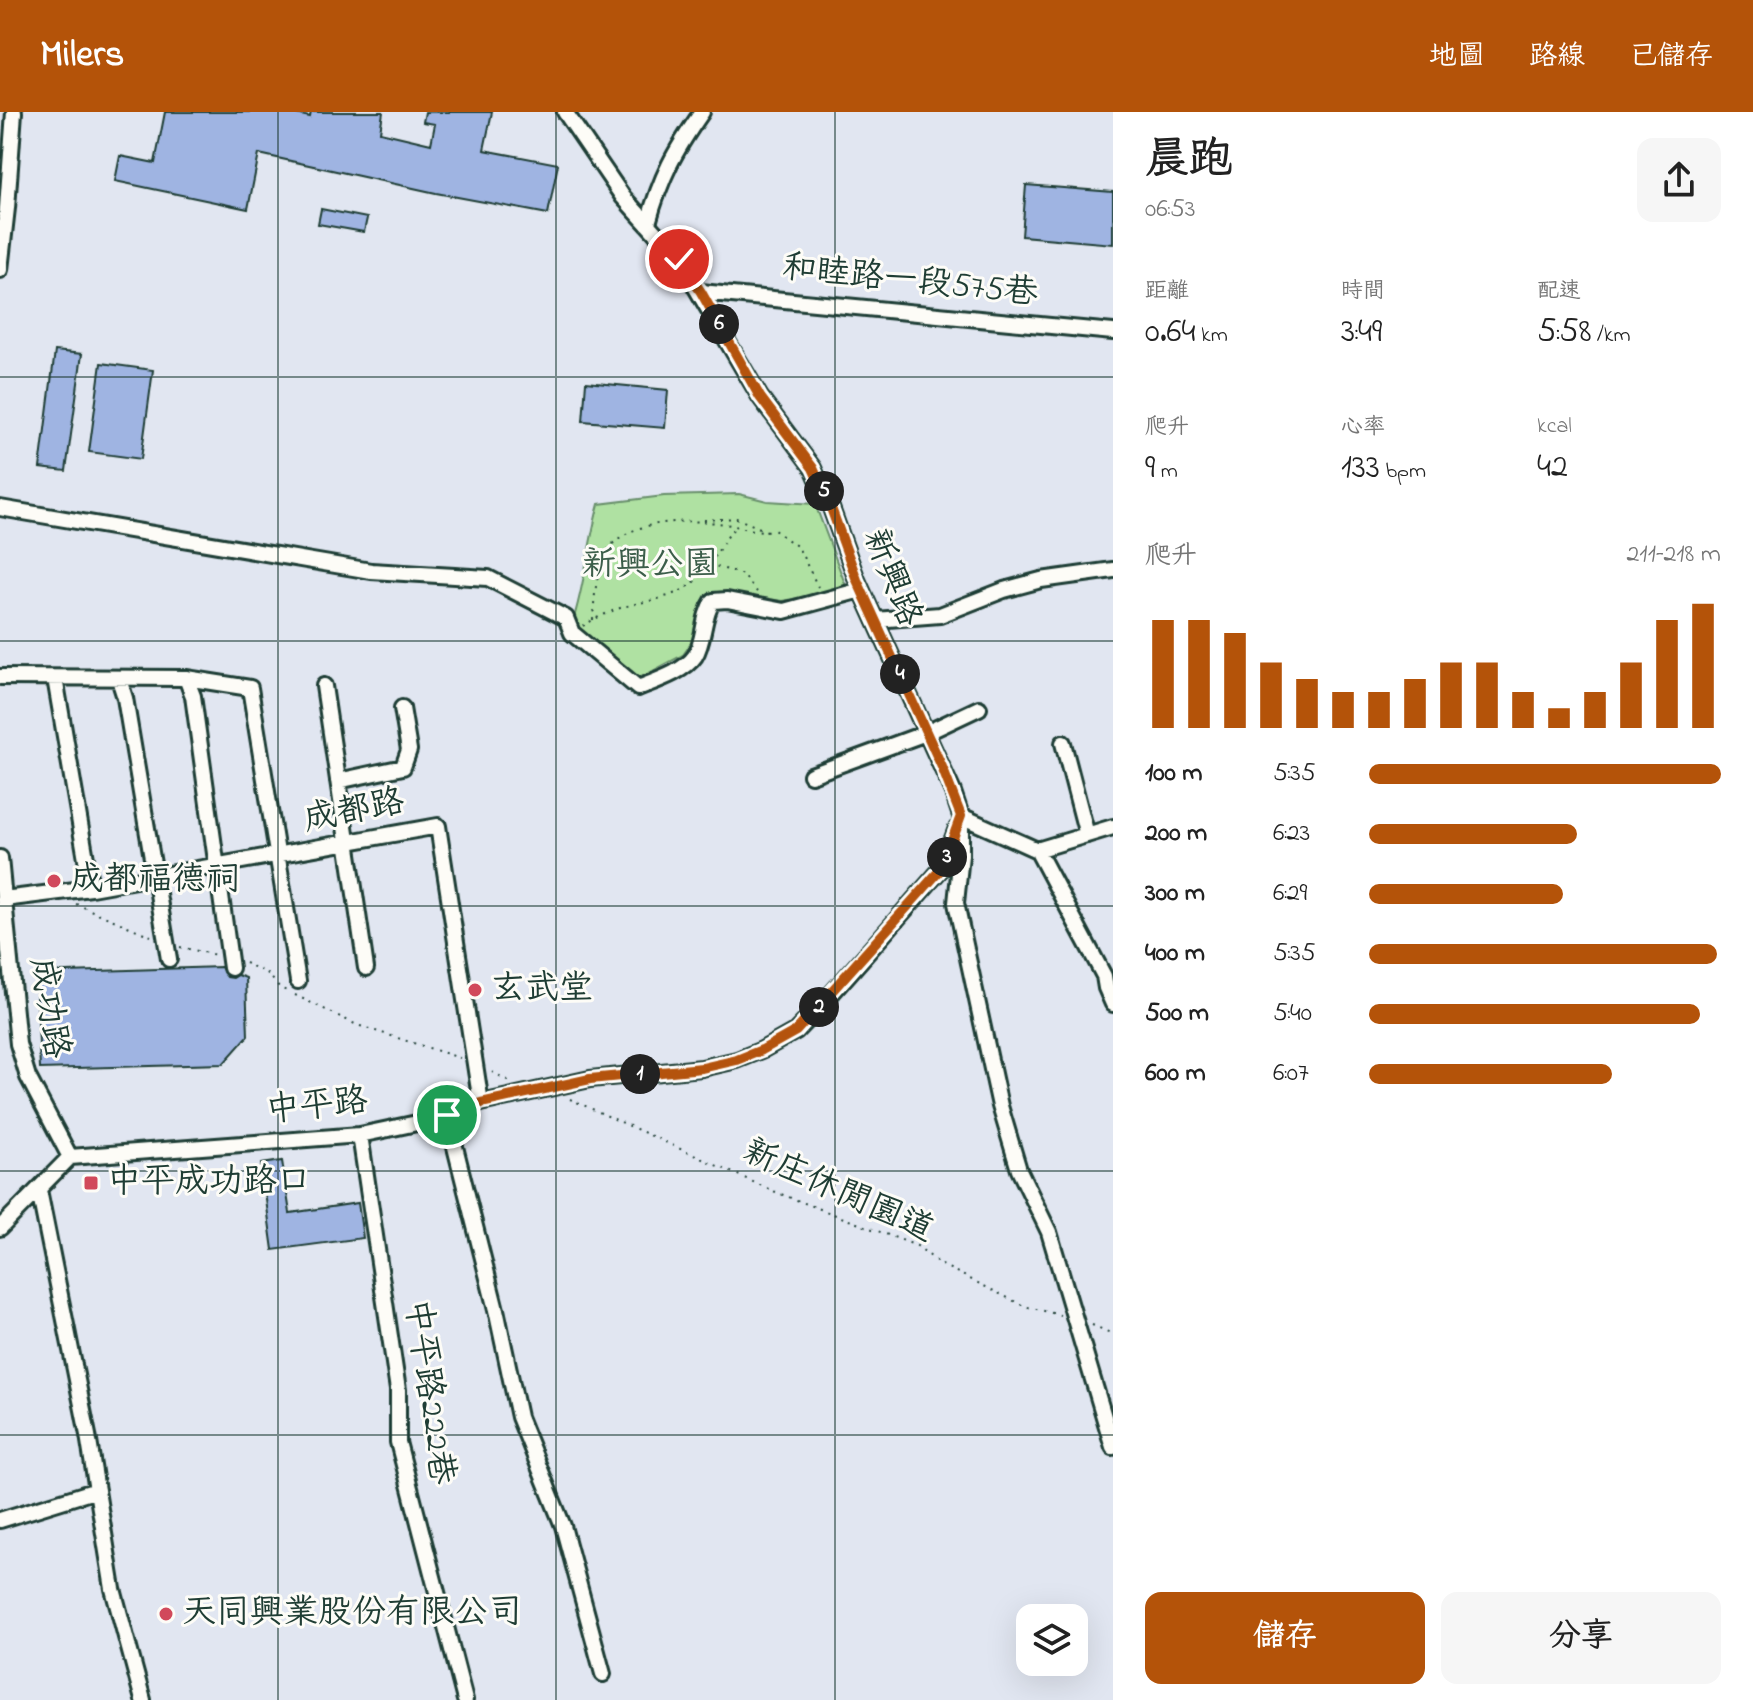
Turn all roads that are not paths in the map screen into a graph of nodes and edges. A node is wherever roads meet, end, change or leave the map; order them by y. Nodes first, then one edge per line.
1 (14, 112) edge
2 (565, 112) edge
3 (702, 112) edge
4 (648, 223) junction
5 (0, 270) edge
6 (701, 292) junction
7 (1113, 332) edge
8 (0, 508) edge
9 (1113, 570) edge
10 (861, 590) junction
11 (875, 620) junction
12 (0, 677) edge
13 (55, 678) junction
14 (186, 678) junction
15 (119, 679) junction
16 (324, 686) dead end
17 (402, 708) dead end
18 (979, 708) dead end
19 (926, 733) junction
20 (1063, 743) dead end
21 (811, 775) dead end
22 (338, 781) junction
23 (961, 816) junction
24 (1113, 827) edge
25 (1087, 835) junction
26 (348, 844) junction
27 (1037, 850) junction
28 (279, 856) junction
29 (0, 858) edge
30 (218, 866) junction
31 (157, 876) junction
32 (91, 888) junction
33 (4, 899) junction
34 (169, 959) dead end
35 (231, 968) dead end
36 (366, 968) dead end
37 (298, 981) dead end
38 (1109, 987) edge
39 (1113, 1004) edge
40 (481, 1103) junction
41 (447, 1115) junction
42 (360, 1135) junction
43 (70, 1157) junction
44 (39, 1190) junction
45 (0, 1228) edge
46 (1113, 1447) edge
47 (97, 1490) junction
48 (0, 1520) edge
49 (603, 1674) dead end
50 (143, 1700) edge
51 (465, 1700) edge

1 - 5 street
2 - 4 street, 新興路
3 - 4 street
4 - 6 street, 新興路
6 - 7 street, 和睦路一段575巷
6 - 10 street, 新興路
8 - 10 street
9 - 11 street
10 - 11 street, 新興路
11 - 19 street, 新興路
12 - 13 street
13 - 15 street
13 - 32 street
14 - 15 street
14 - 28 street
14 - 30 street
15 - 31 street
16 - 22 street
17 - 22 street
18 - 19 street
19 - 21 street
19 - 23 street, 新興路
20 - 25 street
22 - 26 street
23 - 27 street
23 - 40 street, 中平路
23 - 46 street, 新興路
24 - 25 street
25 - 27 street
26 - 28 street, 成都路
26 - 36 street
26 - 40 street, 成都路
27 - 38 street
28 - 30 street, 成都路
28 - 37 street
29 - 33 street, 成功路
30 - 31 street, 成都路
30 - 35 street
31 - 32 street, 成都路
31 - 34 street
32 - 33 street, 成都路
33 - 43 street, 成功路
38 - 39 street
40 - 41 street, 中平路
41 - 42 street, 中平路
41 - 49 street
42 - 43 street, 中平路
42 - 51 street, 中平路222巷
43 - 44 street
44 - 45 street
44 - 47 street
47 - 48 street
47 - 50 street

